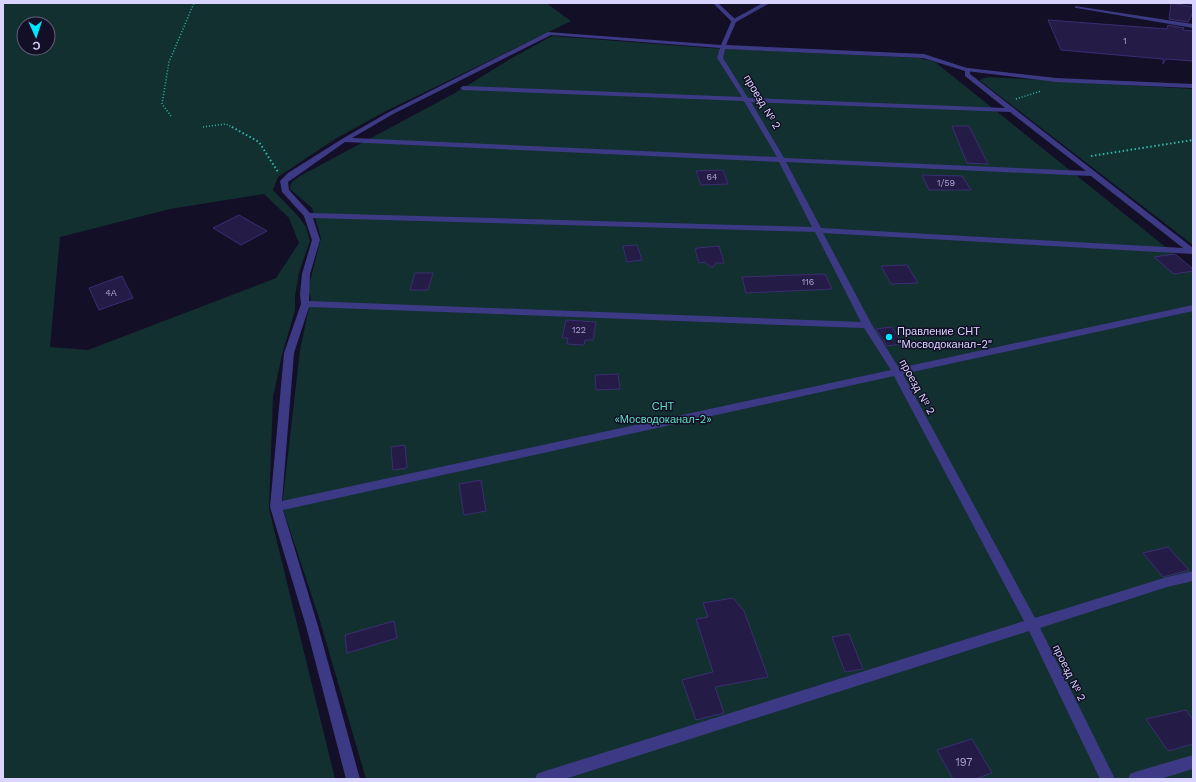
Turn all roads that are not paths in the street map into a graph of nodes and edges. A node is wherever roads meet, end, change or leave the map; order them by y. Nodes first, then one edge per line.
1 (715, 3) edge
2 (767, 3) edge
3 (1189, 3) edge
4 (1193, 4) edge
5 (1077, 7) dead end
6 (734, 21) junction
7 (1193, 26) edge
8 (723, 47) junction
9 (968, 70) junction
10 (1193, 86) edge
11 (463, 88) dead end
12 (746, 99) junction
13 (1010, 110) junction
14 (344, 140) junction
15 (781, 159) junction
16 (1094, 174) junction
17 (308, 215) junction
18 (817, 230) junction
19 (1192, 252) edge
20 (305, 304) junction
21 (1193, 308) edge
22 (866, 325) junction
23 (896, 372) junction
24 (276, 507) junction
25 (1193, 576) edge
26 (1032, 624) junction
27 (1193, 762) edge
28 (353, 779) edge
29 (542, 779) edge
30 (1108, 779) edge
31 (1135, 779) edge

1 - 6 lane
2 - 6 street
3 - 4 lane
5 - 7 lane
6 - 8 street, проезд № 2
8 - 9 street
8 - 12 street, проезд № 2
8 - 14 street
9 - 10 lane
9 - 13 street
11 - 12 street
12 - 13 street
12 - 15 street, проезд № 2
13 - 16 street
14 - 15 street
14 - 17 street
15 - 16 street
15 - 18 street, проезд № 2
16 - 19 street
17 - 18 street
17 - 20 street
18 - 19 street
18 - 22 street, проезд № 2
20 - 22 street
20 - 24 street
21 - 23 street
22 - 23 street, проезд № 2
23 - 24 street
23 - 26 street, проезд № 2
24 - 28 street
25 - 26 street
26 - 29 street
26 - 30 street, проезд № 2
27 - 31 street

